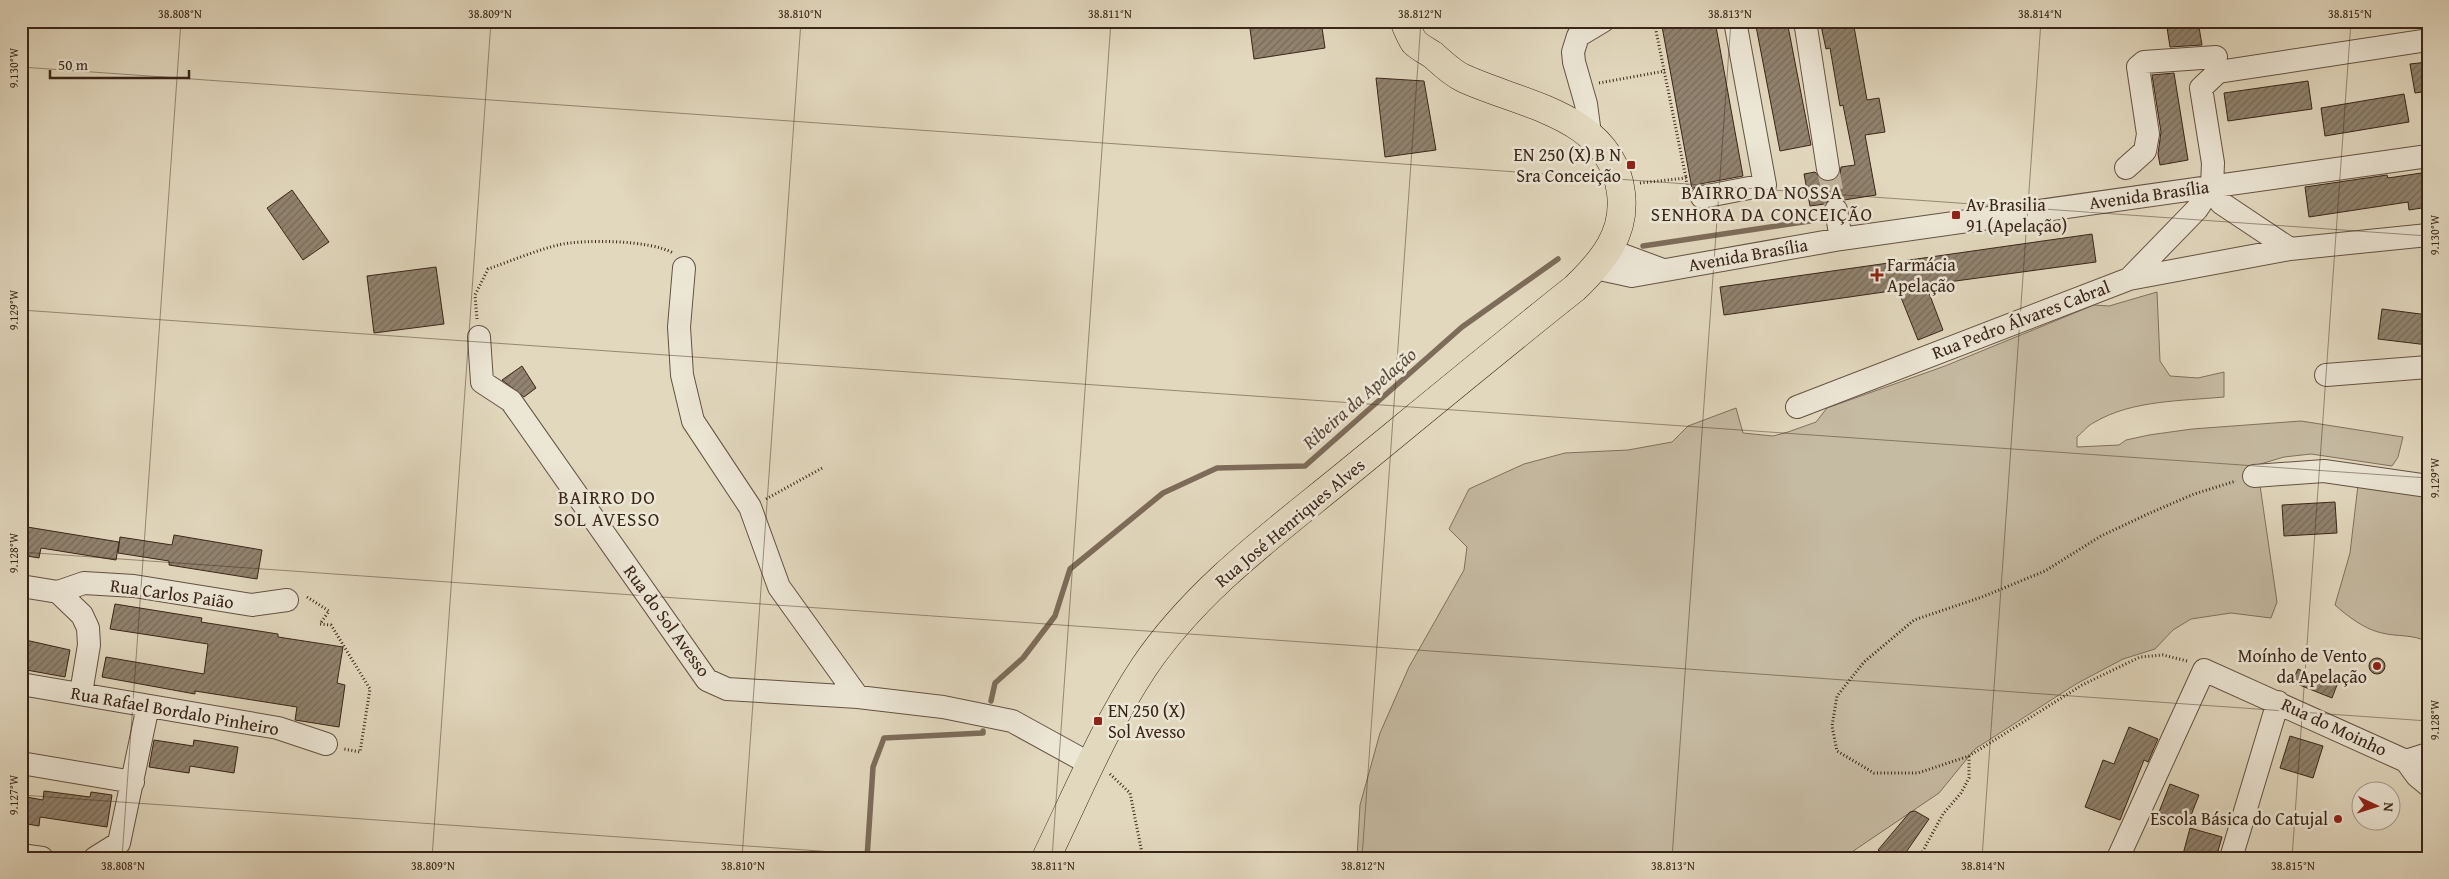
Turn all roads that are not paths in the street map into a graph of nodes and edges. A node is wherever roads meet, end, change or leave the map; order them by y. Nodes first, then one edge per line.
1 (1404, 21) edge
2 (1603, 21) edge
3 (1735, 21) edge
4 (1804, 21) edge
5 (2428, 40) edge
6 (2216, 57) dead end
7 (1590, 134) junction
8 (2428, 156) edge
9 (2126, 168) dead end
10 (1828, 169) tunnel mouth
11 (2212, 186) junction
12 (1702, 197) road end
13 (1836, 210) tunnel mouth
14 (2428, 235) edge
15 (1841, 240) junction
16 (2378, 240) junction
17 (2428, 246) edge
18 (2290, 248) junction
19 (1602, 259) junction
20 (684, 268) road end
21 (2129, 278) junction
22 (479, 337) road end
23 (2428, 367) edge
24 (2326, 375) dead end
25 (1797, 407) dead end
26 (2254, 476) road end
27 (2428, 486) edge
28 (21, 586) edge
29 (58, 592) junction
30 (287, 600) dead end
31 (21, 684) edge
32 (81, 693) junction
33 (858, 697) junction
34 (2278, 702) junction
35 (148, 706) junction
36 (326, 744) road end
37 (2428, 754) edge
38 (2406, 761) junction
39 (21, 763) edge
40 (1092, 765) junction
41 (133, 782) junction
42 (2428, 784) edge
43 (21, 855) edge
44 (42, 858) edge
45 (94, 858) edge
46 (1046, 858) edge
47 (2118, 858) edge
48 (2232, 858) edge

1 - 7 main road
2 - 7 street
3 - 12 street
4 - 10 street
5 - 11 street
6 - 9 street
7 - 19 main road
8 - 11 street, Avenida Brasília
11 - 15 street, Avenida Brasília
11 - 18 street
11 - 21 street, Rua Pedro Álvares Cabral
13 - 15 street
14 - 16 street
15 - 19 street, Avenida Brasília
16 - 17 street
16 - 18 street
18 - 21 street
19 - 40 main road, Rua José Henriques Alves
20 - 33 street
21 - 25 street, Rua Pedro Álvares Cabral
22 - 33 street, Rua do Sol Avesso
23 - 24 street
26 - 27 street
28 - 29 street, Rua Carlos Paião
29 - 30 street, Rua Carlos Paião
29 - 32 street
31 - 32 street, Rua Rafael Bordalo Pinheiro
32 - 35 street, Rua Rafael Bordalo Pinheiro
33 - 40 street, Rua do Sol Avesso
34 - 38 street, Rua do Moinho
34 - 47 street, Rua do Moinho
34 - 48 street
35 - 36 street, Rua Rafael Bordalo Pinheiro
35 - 41 street
37 - 38 street
38 - 42 street, Rua do Moinho
39 - 41 street
40 - 46 main road, Rua José Henriques Alves
41 - 45 street
43 - 44 street

